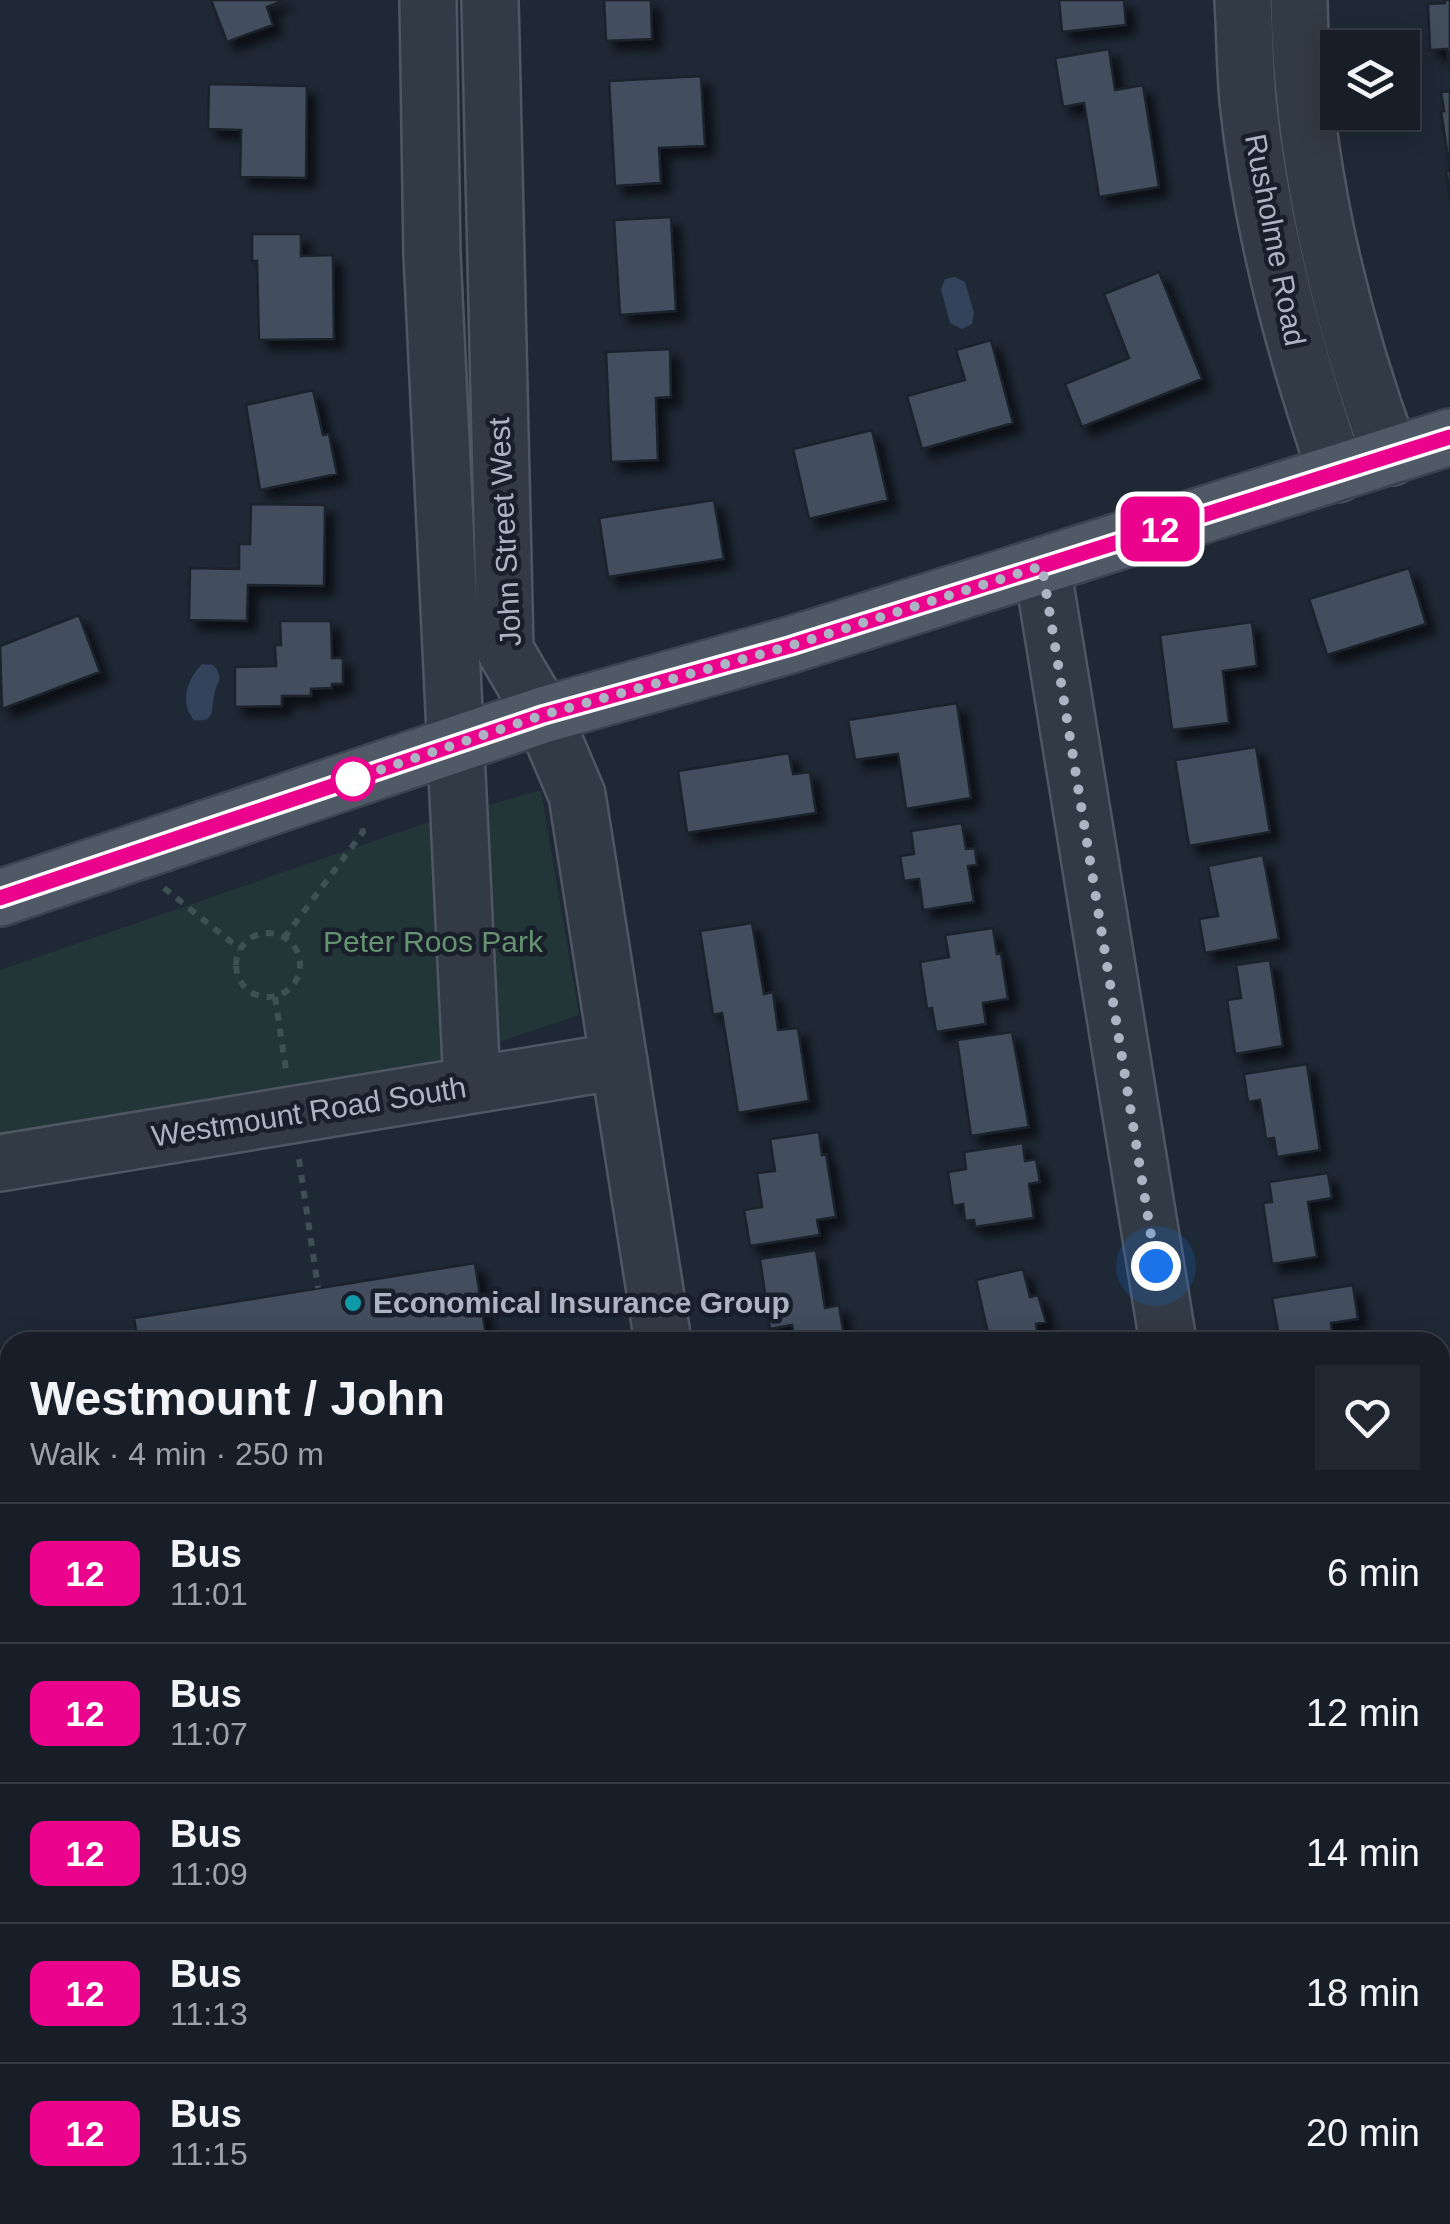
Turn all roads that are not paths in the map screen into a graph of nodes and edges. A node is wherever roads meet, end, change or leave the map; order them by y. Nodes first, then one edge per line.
1 (428, 0) edge
2 (490, 0) edge
3 (1243, 0) edge
4 (1299, 0) edge
5 (1304, 96) junction
6 (1248, 101) junction
7 (493, 165) junction
8 (430, 168) junction
9 (1450, 437) edge
10 (1391, 456) junction
11 (1337, 474) junction
12 (1042, 566) junction
13 (543, 715) junction
14 (457, 744) junction
15 (0, 898) edge
16 (619, 1060) junction
17 (472, 1084) junction
18 (0, 1163) edge
19 (661, 1332) edge
20 (1166, 1332) edge

1 - 8 street, John Street West
2 - 7 street, John Street West
3 - 6 street, Rusholme Road
4 - 5 street, Rusholme Road
5 - 6 street
5 - 10 street, Rusholme Road
6 - 11 street, Rusholme Road
7 - 8 street
7 - 13 street, John Street West
8 - 14 street, John Street West
9 - 10 main road
10 - 11 main road
11 - 12 main road
12 - 13 main road
12 - 20 street
13 - 14 main road
13 - 16 street, John Street West
14 - 15 main road
14 - 17 street, John Street West
16 - 17 street, Westmount Road South
16 - 19 street, John Street West
17 - 18 street, Westmount Road South

